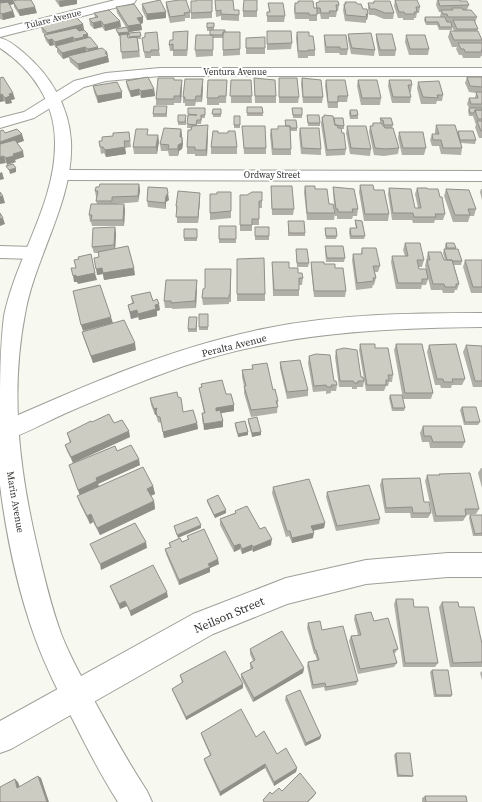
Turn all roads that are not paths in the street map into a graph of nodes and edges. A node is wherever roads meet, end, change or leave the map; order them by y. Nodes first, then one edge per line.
1 (130, 0) edge
2 (116, 1) edge
3 (0, 32) edge
4 (0, 42) edge
5 (482, 72) edge
6 (54, 99) junction
7 (0, 123) edge
8 (61, 175) junction
9 (482, 176) edge
10 (0, 252) edge
11 (33, 253) junction
12 (482, 320) edge
13 (3, 432) edge
14 (482, 565) edge
15 (76, 696) junction
16 (0, 738) edge
17 (136, 802) edge

1 - 2 street, Tulare Avenue
2 - 3 street, Tulare Avenue
4 - 6 street, Marin Avenue
5 - 6 street, Ventura Avenue
6 - 7 street, Ventura Avenue
6 - 8 street, Marin Avenue
8 - 9 street, Ordway Street
8 - 11 street, Marin Avenue
10 - 11 street
11 - 13 street, Marin Avenue
12 - 13 street, Peralta Avenue
13 - 15 street, Marin Avenue
14 - 15 street, Neilson Street
15 - 16 street, Neilson Street
15 - 17 street, Marin Avenue

